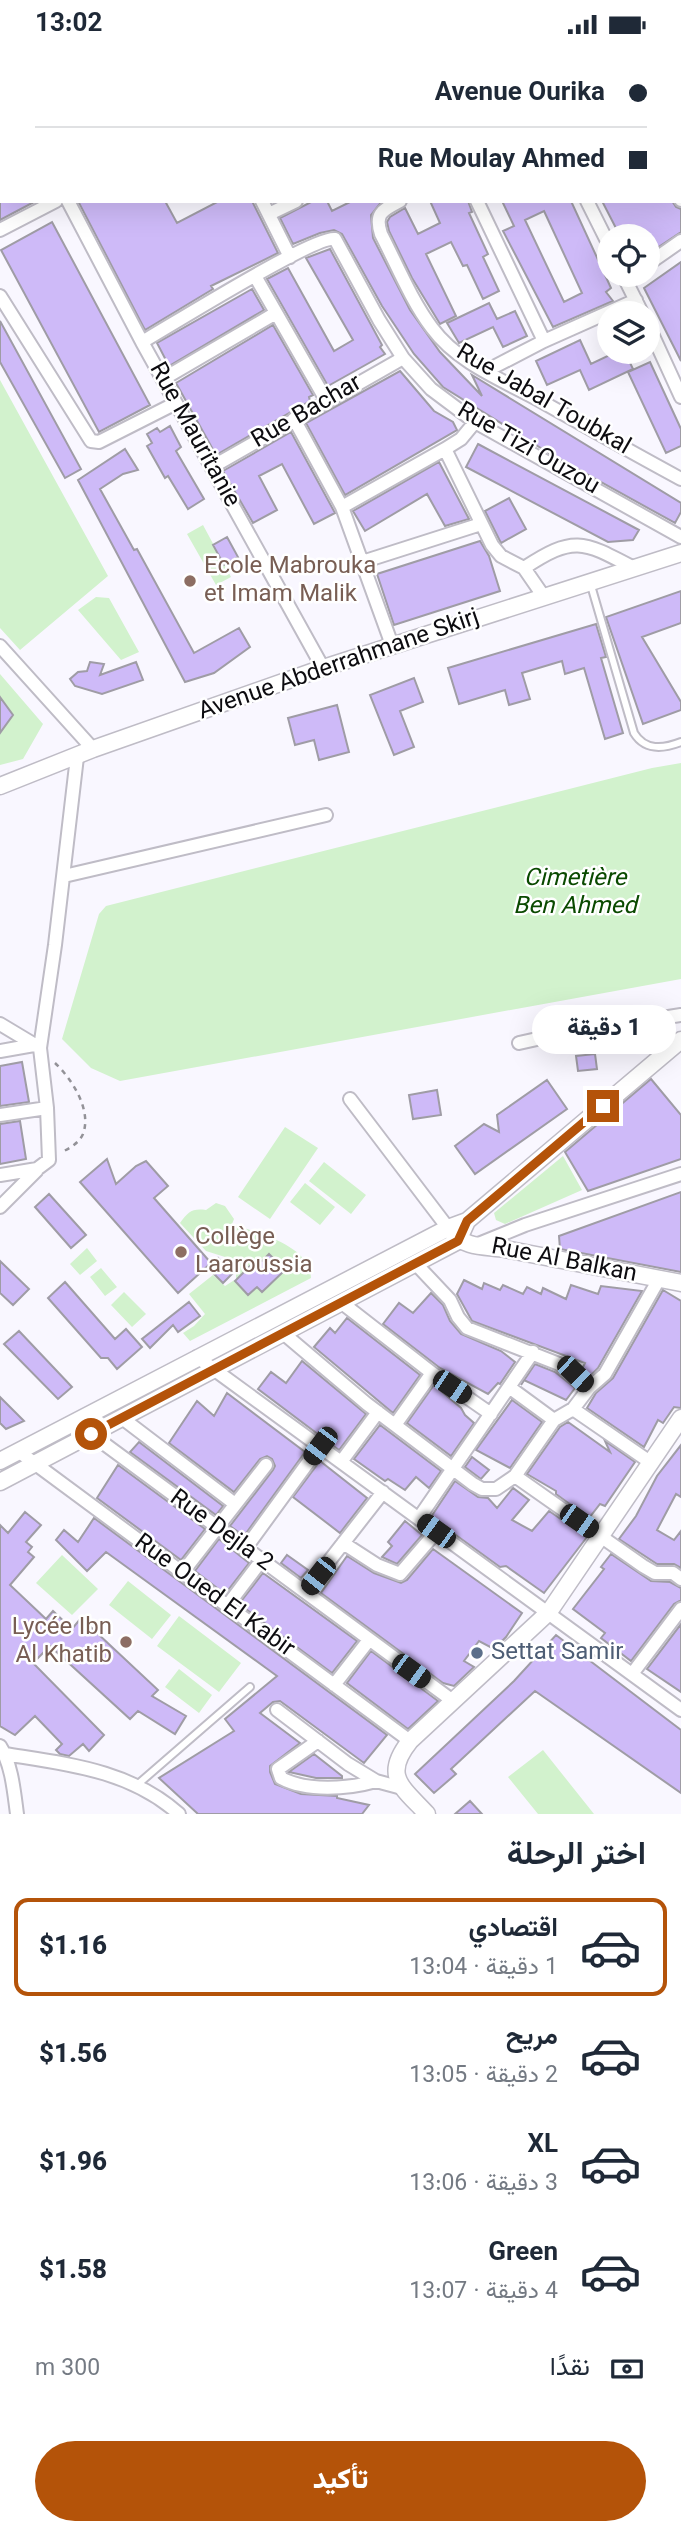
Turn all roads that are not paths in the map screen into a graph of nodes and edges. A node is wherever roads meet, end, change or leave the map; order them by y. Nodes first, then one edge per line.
1 (52, 203) edge
2 (69, 203) edge
3 (263, 203) edge
4 (292, 203) edge
5 (397, 203) edge
6 (478, 203) edge
7 (588, 203) edge
8 (269, 214) junction
9 (598, 224) edge
10 (0, 230) edge
11 (681, 241) edge
12 (660, 256) edge
13 (290, 257) junction
14 (255, 276) junction
15 (631, 287) edge
16 (0, 296) edge
17 (636, 300) joint
18 (276, 313) junction
19 (544, 341) junction
20 (142, 342) junction
21 (660, 351) edge
22 (403, 358) junction
23 (486, 371) junction
24 (163, 379) junction
25 (681, 397) edge
26 (326, 400) junction
27 (176, 403) junction
28 (294, 419) junction
29 (475, 422) junction
30 (445, 449) junction
31 (212, 467) junction
32 (681, 479) edge
33 (342, 507) junction
34 (481, 524) junction
35 (681, 537) edge
36 (681, 553) edge
37 (362, 562) junction
38 (524, 568) junction
39 (634, 568) junction
40 (590, 582) junction
41 (544, 597) junction
42 (392, 645) junction
43 (0, 646) edge
44 (323, 668) junction
45 (681, 742) edge
46 (93, 749) junction
47 (76, 757) junction
48 (0, 786) edge
49 (326, 815) dead end
50 (64, 876) junction
51 (681, 1015) edge
52 (0, 1024) edge
53 (681, 1040) edge
54 (519, 1043) dead end
55 (37, 1047) junction
56 (0, 1051) edge
57 (350, 1099) dead end
58 (47, 1108) junction
59 (0, 1115) edge
60 (37, 1169) junction
61 (681, 1174) edge
62 (0, 1175) edge
63 (0, 1207) edge
64 (453, 1234) junction
65 (476, 1245) junction
66 (416, 1264) junction
67 (659, 1279) junction
68 (681, 1283) edge
69 (342, 1303) junction
70 (283, 1333) junction
71 (533, 1352) junction
72 (197, 1357) junction
73 (216, 1369) junction
74 (432, 1373) junction
75 (509, 1387) junction
76 (589, 1388) junction
77 (573, 1409) junction
78 (378, 1412) junction
79 (491, 1413) junction
80 (681, 1417) edge
81 (122, 1418) junction
82 (554, 1420) junction
83 (395, 1425) junction
84 (91, 1434) junction
85 (320, 1446) junction
86 (18, 1451) junction
87 (0, 1461) edge
88 (341, 1462) junction
89 (650, 1462) junction
90 (35, 1464) junction
91 (266, 1465) dead end
92 (453, 1469) junction
93 (515, 1476) junction
94 (0, 1482) edge
95 (383, 1492) junction
96 (235, 1504) junction
97 (419, 1518) junction
98 (215, 1528) junction
99 (436, 1531) junction
100 (600, 1536) junction
101 (343, 1543) junction
102 (245, 1549) junction
103 (261, 1561) junction
104 (182, 1573) junction
105 (681, 1579) edge
106 (305, 1592) junction
107 (227, 1606) junction
108 (681, 1609) edge
109 (549, 1612) junction
110 (369, 1640) junction
111 (632, 1674) junction
112 (334, 1685) junction
113 (250, 1688) dead end
114 (453, 1702) junction
115 (277, 1710) dead end
116 (681, 1710) edge
117 (318, 1741) junction
118 (410, 1741) junction
119 (3, 1750) edge
120 (376, 1781) junction
121 (136, 1784) junction
122 (402, 1788) junction
123 (425, 1813) edge
124 (17, 1814) edge
125 (179, 1814) edge

1 - 10 street
2 - 20 street, Rue Mauritanie
3 - 8 street
4 - 8 street
5 - 23 street, Rue Jabal Toubkal
6 - 19 street
7 - 9 street
8 - 13 street
11 - 12 street
13 - 14 street, Rue Tizi Ouzou
13 - 22 street, Rue Tizi Ouzou
14 - 18 street
14 - 20 street, Rue Tizi Ouzou
15 - 17 street
16 - 27 street
17 - 19 street
18 - 24 street
18 - 26 street
19 - 23 street
20 - 24 street, Rue Mauritanie
21 - 25 street
22 - 26 street, Rue Bachar
22 - 29 street, Rue Tizi Ouzou
23 - 32 street, Rue Jabal Toubkal
24 - 27 street, Rue Mauritanie
26 - 28 street, Rue Bachar
27 - 31 street, Rue Mauritanie
28 - 31 street, Rue Bachar
28 - 33 street
29 - 30 street
29 - 35 street, Rue Tizi Ouzou
30 - 33 street
30 - 34 street
31 - 44 street, Rue Mauritanie
33 - 37 street
34 - 37 street
34 - 38 street
36 - 39 street, Avenue Abderrahmane Skirj
37 - 42 street
38 - 39 street
38 - 41 street
39 - 40 street, Avenue Abderrahmane Skirj
40 - 41 street, Avenue Abderrahmane Skirj
40 - 45 lane
41 - 42 street, Avenue Abderrahmane Skirj
42 - 44 street, Avenue Abderrahmane Skirj
43 - 46 street
44 - 46 street, Avenue Abderrahmane Skirj
46 - 47 street, Avenue Abderrahmane Skirj
47 - 48 street, Avenue Abderrahmane Skirj
47 - 50 street
49 - 50 street
50 - 55 street
51 - 54 street
52 - 55 street
53 - 64 street
55 - 56 street
55 - 58 street
57 - 64 street
58 - 59 street
58 - 60 street
60 - 62 street
60 - 63 street
61 - 65 street
64 - 65 street, Rue Al Balkan
64 - 66 street
64 - 72 street
65 - 67 street, Rue Al Balkan
66 - 69 street
66 - 71 street
67 - 68 street, Rue Al Balkan
67 - 76 street
69 - 70 street
69 - 74 street
70 - 73 street
70 - 78 street
71 - 75 street
71 - 76 street
72 - 73 street
72 - 86 street
73 - 81 street
73 - 85 street
74 - 79 street
74 - 83 street
75 - 79 street
75 - 82 street
76 - 77 street
77 - 82 street
77 - 89 street
78 - 83 street
78 - 88 street
79 - 92 street
80 - 89 street
81 - 84 street
81 - 96 street, Rue Dejla 2
82 - 93 street
83 - 92 street
84 - 90 street
84 - 98 street, Rue Dejla 2
85 - 88 street
85 - 102 street
86 - 87 street
86 - 90 street, Rue Oued El Kabir
88 - 95 street
89 - 100 street
90 - 94 street
90 - 104 street, Rue Oued El Kabir
91 - 96 street
92 - 93 street
92 - 97 street
93 - 100 street
95 - 97 street
95 - 101 street
96 - 98 street
97 - 99 street
98 - 102 street, Rue Dejla 2
98 - 104 street
99 - 101 street
99 - 109 street
100 - 105 street
100 - 109 street
101 - 106 street
102 - 103 street, Rue Dejla 2
103 - 106 street, Rue Dejla 2
103 - 107 street
104 - 107 street, Rue Oued El Kabir
106 - 110 street, Rue Dejla 2
107 - 112 street, Rue Oued El Kabir
108 - 111 street
109 - 111 street
109 - 114 street
110 - 112 street
110 - 114 street, Rue Dejla 2
111 - 116 street
112 - 118 street, Rue Oued El Kabir
113 - 121 lane
114 - 118 street
115 - 117 street
117 - 120 street
117 - 120 street
118 - 122 street
119 - 121 street
119 - 124 street
120 - 122 street
121 - 125 street
122 - 123 street

